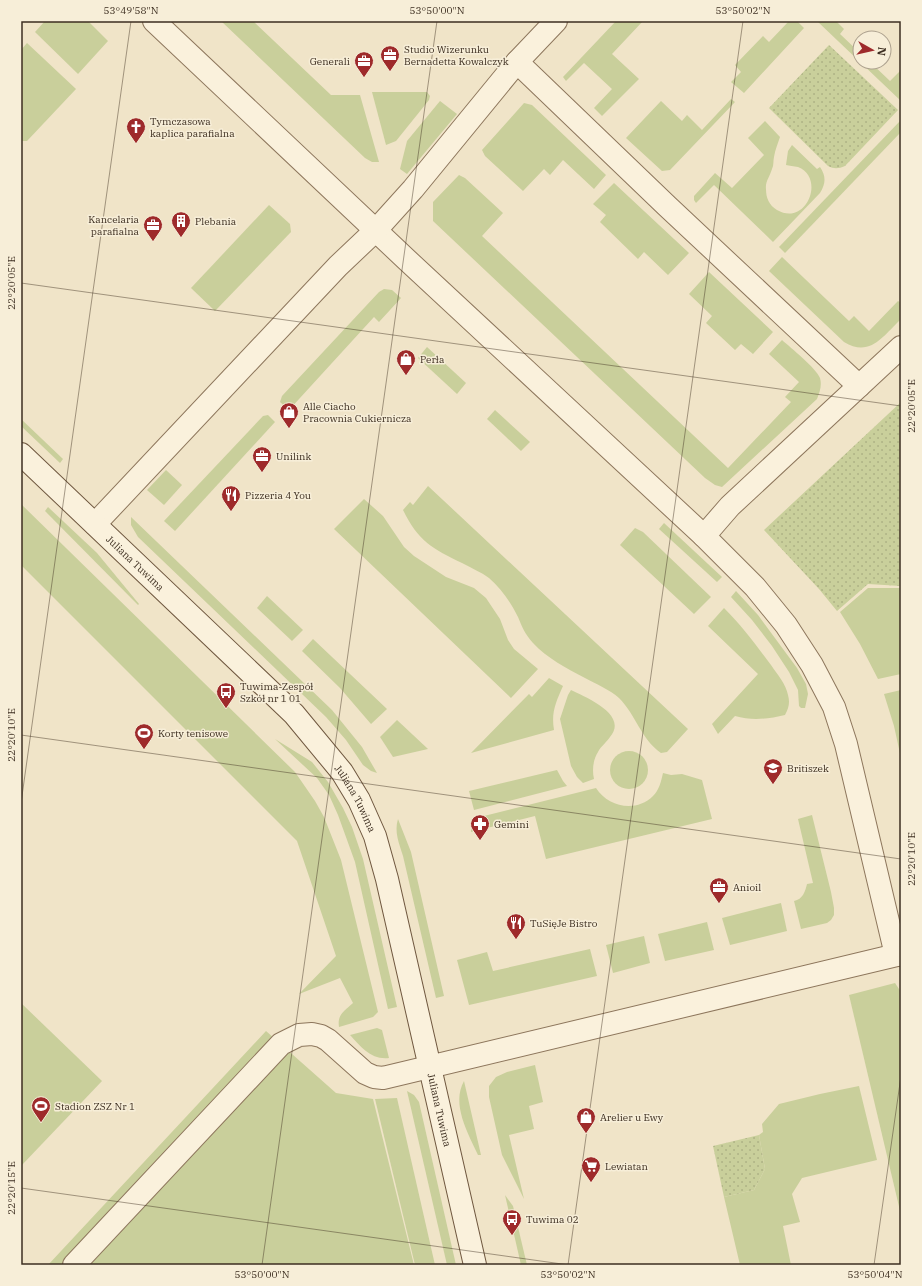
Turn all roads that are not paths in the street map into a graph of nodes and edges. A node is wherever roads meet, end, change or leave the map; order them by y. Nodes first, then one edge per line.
1 (154, 21) edge
2 (556, 21) edge
3 (517, 62) junction
4 (376, 230) junction
5 (901, 347) edge
6 (859, 386) junction
7 (21, 454) edge
8 (94, 524) junction
9 (704, 536) junction
10 (899, 955) edge
11 (431, 1067) junction
12 (74, 1265) edge
13 (475, 1265) edge

1 - 4 street
2 - 3 street
3 - 4 street
3 - 6 street
4 - 8 street
4 - 9 street
5 - 6 street
6 - 9 street
7 - 8 street, Juliana Tuwima
8 - 11 street, Juliana Tuwima
9 - 10 street
10 - 11 street
11 - 12 street
11 - 13 street, Juliana Tuwima

